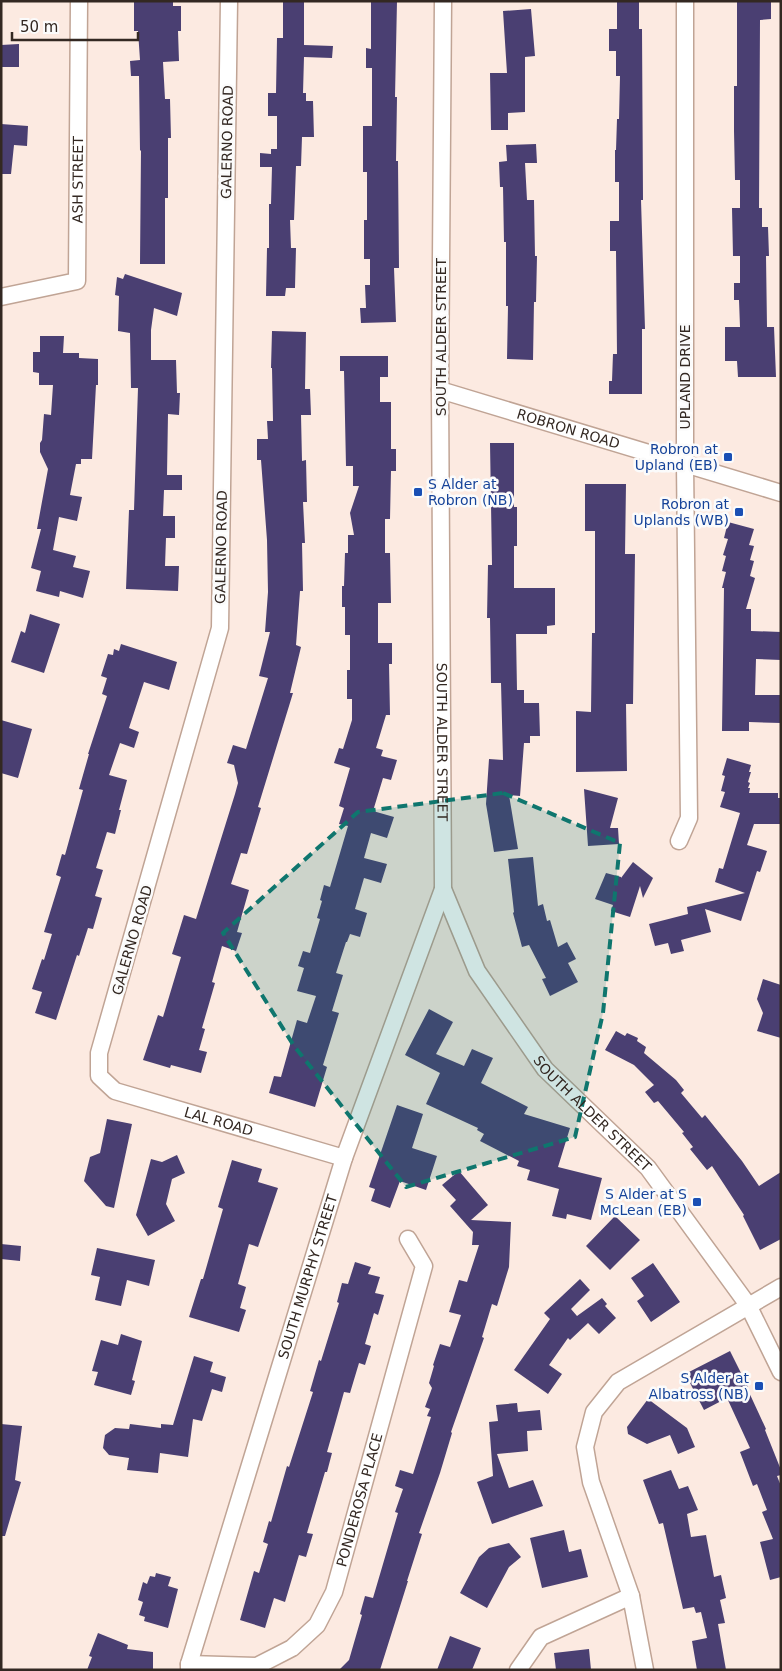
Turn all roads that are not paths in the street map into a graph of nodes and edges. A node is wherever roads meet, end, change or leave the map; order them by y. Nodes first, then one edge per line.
1 (79, 1) edge
2 (229, 1) edge
3 (443, 1) edge
4 (685, 1) edge
5 (1, 297) edge
6 (440, 390) junction
7 (685, 464) junction
8 (781, 493) edge
9 (679, 841) dead end
10 (443, 889) junction
11 (99, 1076) joint
12 (344, 1158) junction
13 (408, 1239) dead end
14 (781, 1287) edge
15 (748, 1305) junction
16 (781, 1372) edge
17 (631, 1596) junction
18 (189, 1667) edge
19 (518, 1670) edge
20 (645, 1670) edge

1 - 5 street, ASH STREET
2 - 11 street, GALERNO ROAD
3 - 6 street, SOUTH ALDER STREET
4 - 7 street, UPLAND DRIVE
6 - 7 street, ROBRON ROAD
6 - 10 street, SOUTH ALDER STREET
7 - 8 street, ROBRON ROAD
7 - 9 street, UPLAND DRIVE
10 - 12 street, SOUTH MURPHY STREET
10 - 15 street, SOUTH ALDER STREET
11 - 12 street, LAL ROAD
12 - 18 street, SOUTH MURPHY STREET
13 - 18 street, PONDEROSA PLACE
14 - 15 street
15 - 16 street, SOUTH ALDER STREET
15 - 17 street
17 - 19 street
17 - 20 street

